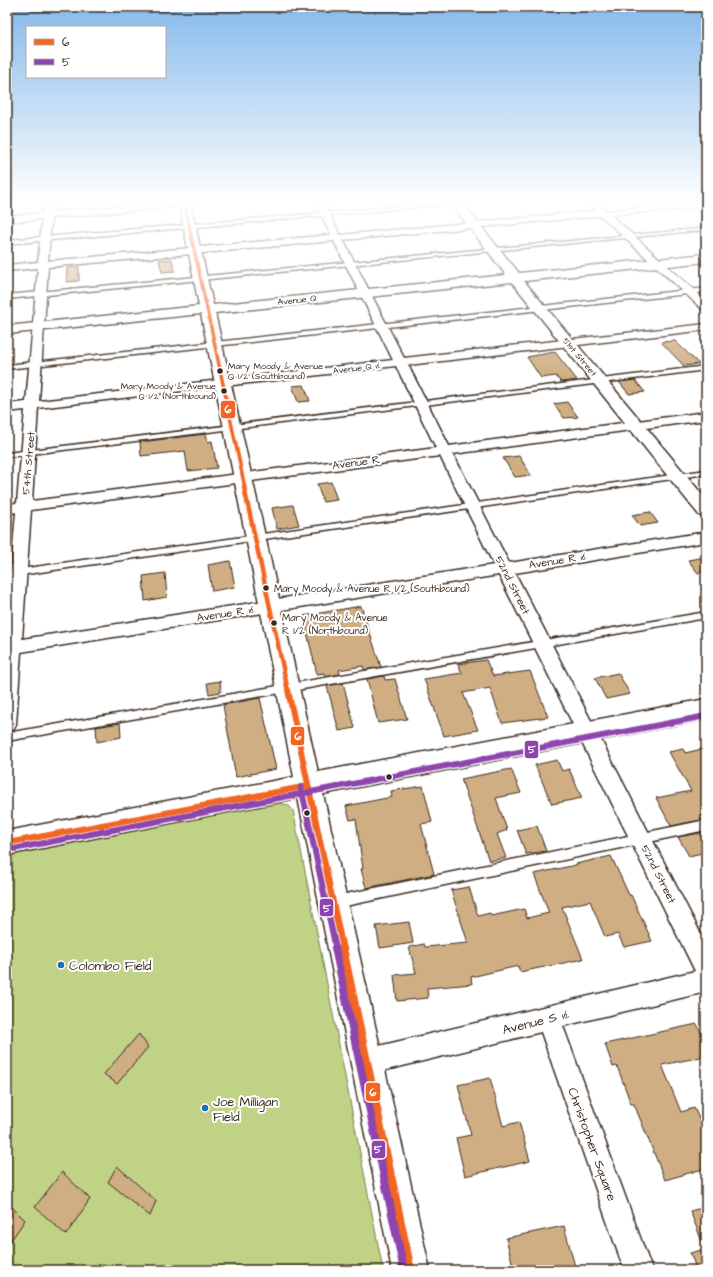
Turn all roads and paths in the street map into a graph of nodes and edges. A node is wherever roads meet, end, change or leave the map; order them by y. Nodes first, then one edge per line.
1 (43, 262) edge
2 (78, 262) edge
3 (197, 262) edge
4 (376, 262) edge
5 (503, 262) edge
6 (672, 262) edge
7 (658, 263) junction
8 (351, 264) junction
9 (43, 265) junction
10 (7, 268) edge
11 (201, 278) junction
12 (516, 278) junction
13 (706, 290) edge
14 (690, 292) junction
15 (365, 293) junction
16 (41, 294) junction
17 (7, 297) edge
18 (706, 307) edge
19 (207, 309) junction
20 (540, 309) junction
21 (382, 326) junction
22 (706, 326) edge
23 (38, 327) junction
24 (7, 330) edge
25 (568, 343) junction
26 (214, 344) junction
27 (400, 363) junction
28 (36, 364) junction
29 (7, 367) edge
30 (706, 368) edge
31 (600, 381) junction
32 (223, 383) junction
33 (421, 404) junction
34 (32, 405) junction
35 (7, 408) edge
36 (706, 416) edge
37 (636, 425) junction
38 (232, 428) junction
39 (445, 450) junction
40 (29, 453) junction
41 (7, 455) edge
42 (706, 472) edge
43 (678, 476) junction
44 (243, 478) junction
45 (473, 506) junction
46 (24, 507) junction
47 (7, 509) edge
48 (706, 511) edge
49 (706, 537) edge
50 (256, 538) junction
51 (504, 569) junction
52 (13, 573) edge
53 (270, 606) junction
54 (706, 615) edge
55 (542, 643) junction
56 (10, 647) edge
57 (287, 688) junction
58 (706, 709) edge
59 (7, 724) edge
60 (587, 732) junction
61 (7, 737) edge
62 (308, 786) junction
63 (706, 825) edge
64 (641, 839) junction
65 (7, 843) edge
66 (333, 903) junction
67 (706, 968) edge
68 (706, 980) edge
69 (548, 1018) junction
70 (366, 1062) junction
71 (411, 1270) edge
72 (638, 1270) edge

1 - 9 street, 54th Street
2 - 9 street
3 - 11 main road
4 - 8 lane
5 - 12 main road, 51st Street
6 - 7 main road, Avenue Q
7 - 12 main road, Avenue Q
7 - 14 street
8 - 11 lane
8 - 15 street, 52nd Street
9 - 10 street
9 - 16 street, 54th Street
11 - 16 lane
11 - 19 main road
12 - 15 main road, Avenue Q
12 - 20 main road, 51st Street
13 - 14 lane
14 - 18 street
14 - 20 lane
15 - 19 main road, Avenue Q
15 - 21 street, 52nd Street
16 - 17 lane
16 - 23 street, 54th Street
19 - 23 main road, Avenue Q
19 - 26 main road
20 - 21 lane
20 - 25 main road, 51st Street
21 - 26 lane
21 - 27 street, 52nd Street
22 - 25 street, Avenue Q ½
23 - 24 main road, Avenue Q
23 - 28 street, 54th Street
25 - 27 street, Avenue Q ½
25 - 31 main road, 51st Street
26 - 28 lane
26 - 32 main road
27 - 32 street, Avenue Q ½
27 - 33 street, 52nd Street
28 - 29 lane
28 - 34 street, 54th Street
30 - 31 lane
31 - 33 lane
31 - 37 main road, 51st Street
32 - 34 street, Avenue Q ½
32 - 38 main road
33 - 38 lane
33 - 39 street, 52nd Street
34 - 35 street, Avenue Q ½
34 - 40 street, 54th Street
36 - 37 street, Avenue R
37 - 39 street, Avenue R
37 - 43 main road, 51st Street
38 - 40 lane
38 - 44 main road
39 - 44 street, Avenue R
39 - 45 street, 52nd Street
40 - 41 lane
40 - 46 street, 54th Street
42 - 43 lane
43 - 45 lane
43 - 48 main road, 51st Street
44 - 46 street, Avenue R
44 - 50 main road
45 - 50 lane
45 - 51 street, 52nd Street
46 - 47 street, Avenue R
46 - 52 street, 54th Street
49 - 51 street, Avenue R ½
50 - 52 lane
50 - 53 main road
51 - 53 street, Avenue R ½
51 - 55 street, 52nd Street
52 - 56 street, 54th Street
53 - 56 street, Avenue R ½
53 - 57 main road
54 - 55 lane
55 - 57 lane
55 - 60 street, 52nd Street
56 - 59 street, 54th Street
57 - 61 lane
57 - 62 main road
58 - 60 main road
60 - 62 main road
60 - 64 street, 52nd Street
62 - 65 main road
62 - 66 main road
63 - 64 lane
64 - 66 lane
64 - 67 street, 52nd Street
66 - 70 main road
68 - 69 street, Avenue S ½
69 - 70 street, Avenue S ½
69 - 72 street, Christopher Square
70 - 71 main road

